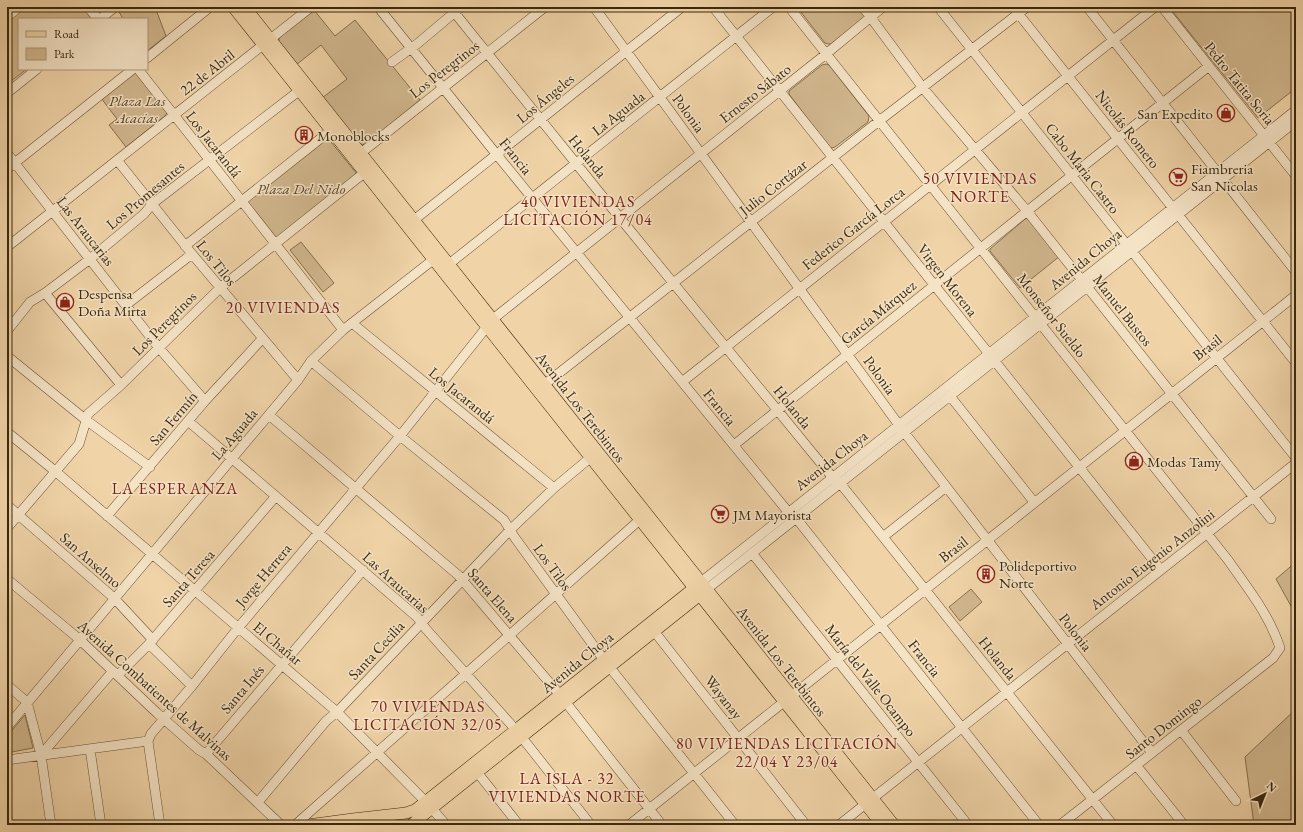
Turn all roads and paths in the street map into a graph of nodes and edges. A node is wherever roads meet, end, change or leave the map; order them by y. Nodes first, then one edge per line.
1 (19, 7) edge
2 (88, 7) edge
3 (115, 7) edge
4 (210, 7) edge
5 (233, 7) edge
6 (245, 7) edge
7 (311, 7) edge
8 (378, 7) edge
9 (545, 7) edge
10 (594, 7) edge
11 (682, 7) edge
12 (713, 7) edge
13 (773, 7) edge
14 (789, 7) edge
15 (863, 7) edge
16 (883, 7) edge
17 (938, 7) edge
18 (1027, 7) edge
19 (1087, 7) edge
20 (1155, 7) edge
21 (1162, 7) edge
22 (456, 9) edge
23 (1016, 10) edge
24 (7, 17) edge
25 (871, 17) junction
26 (98, 18) edge
27 (100, 18) edge
28 (737, 36) junction
29 (1114, 40) junction
30 (267, 42) junction
31 (411, 47) junction
32 (972, 50) junction
33 (626, 51) junction
34 (487, 53) junction
35 (826, 54) junction
36 (148, 57) edge
37 (392, 62) dead end
38 (1209, 66) junction
39 (36, 70) edge
40 (132, 70) edge
41 (139, 70) edge
42 (1068, 76) junction
43 (443, 87) junction
44 (303, 88) junction
45 (923, 88) junction
46 (780, 91) junction
47 (7, 92) edge
48 (660, 97) junction
49 (1163, 103) junction
50 (1296, 110) edge
51 (1022, 112) junction
52 (174, 115) junction
53 (541, 120) junction
54 (880, 121) junction
55 (1296, 121) edge
56 (334, 127) junction
57 (1118, 139) junction
58 (1267, 139) junction
59 (975, 149) junction
60 (7, 153) edge
61 (361, 153) junction
62 (701, 154) junction
63 (497, 155) junction
64 (833, 158) junction
65 (117, 160) junction
66 (209, 160) junction
67 (15, 163) junction
68 (576, 163) junction
69 (7, 169) edge
70 (368, 170) junction
71 (1072, 175) junction
72 (1220, 176) junction
73 (1296, 176) edge
74 (930, 185) junction
75 (532, 198) junction
76 (242, 202) junction
77 (152, 204) junction
78 (53, 211) junction
79 (1027, 211) junction
80 (1176, 211) junction
81 (620, 218) junction
82 (751, 222) junction
83 (884, 222) junction
84 (411, 223) junction
85 (275, 244) junction
86 (185, 246) junction
87 (7, 247) edge
88 (981, 248) junction
89 (1129, 248) junction
90 (576, 252) junction
91 (192, 254) junction
92 (437, 256) junction
93 (90, 259) junction
94 (445, 267) junction
95 (1296, 272) edge
96 (673, 283) junction
97 (1085, 284) junction
98 (934, 285) junction
99 (220, 288) junction
100 (800, 289) junction
101 (45, 293) junction
102 (1296, 295) edge
103 (126, 305) junction
104 (629, 318) junction
105 (1038, 321) junction
106 (1263, 321) junction
107 (490, 323) junction
108 (352, 324) junction
109 (343, 330) junction
110 (7, 331) edge
111 (262, 339) junction
112 (726, 347) junction
113 (159, 348) junction
114 (848, 354) junction
115 (7, 356) edge
116 (992, 357) junction
117 (1216, 358) junction
118 (311, 361) junction
119 (1296, 363) edge
120 (298, 380) junction
121 (682, 382) junction
122 (121, 385) junction
123 (540, 387) junction
124 (435, 391) junction
125 (1172, 393) junction
126 (950, 396) junction
127 (205, 401) junction
128 (777, 410) junction
129 (269, 415) junction
130 (86, 420) junction
131 (188, 421) junction
132 (902, 429) junction
133 (1125, 430) junction
134 (7, 432) edge
135 (400, 436) junction
136 (734, 445) junction
137 (594, 454) junction
138 (232, 458) junction
139 (1296, 458) edge
140 (1296, 463) edge
141 (150, 467) junction
142 (1079, 467) junction
143 (55, 471) junction
144 (836, 481) junction
145 (946, 487) junction
146 (554, 488) junction
147 (355, 489) junction
148 (276, 496) junction
149 (1254, 497) junction
150 (1034, 502) junction
151 (7, 505) edge
152 (18, 514) junction
153 (793, 515) junction
154 (107, 516) junction
155 (643, 516) junction
156 (1271, 519) dead end
157 (7, 528) edge
158 (510, 530) junction
159 (318, 532) junction
160 (1207, 534) junction
161 (883, 537) junction
162 (987, 540) junction
163 (752, 553) junction
164 (151, 554) junction
165 (362, 570) junction
166 (1161, 570) junction
167 (7, 579) edge
168 (463, 580) junction
169 (700, 589) junction
170 (925, 589) junction
171 (195, 591) junction
172 (555, 594) junction
173 (114, 598) junction
174 (421, 623) junction
175 (880, 624) junction
176 (238, 628) junction
177 (651, 628) junction
178 (509, 635) junction
179 (79, 639) junction
180 (151, 642) junction
181 (1068, 644) junction
182 (1280, 648) joint
183 (837, 659) junction
184 (606, 663) junction
185 (282, 665) junction
186 (115, 673) junction
187 (466, 673) junction
188 (7, 685) edge
189 (192, 686) junction
190 (1007, 692) junction
191 (563, 698) junction
192 (787, 698) junction
193 (27, 702) junction
194 (337, 712) junction
195 (164, 718) junction
196 (7, 727) edge
197 (962, 728) junction
198 (1181, 730) junction
199 (519, 733) junction
200 (738, 738) junction
201 (148, 741) junction
202 (90, 749) junction
203 (377, 752) junction
204 (1152, 753) junction
205 (206, 754) junction
206 (41, 755) junction
207 (7, 760) edge
208 (918, 762) junction
209 (1136, 765) junction
210 (475, 768) junction
211 (694, 773) junction
212 (1093, 800) junction
213 (1236, 801) dead end
214 (258, 802) junction
215 (869, 802) junction
216 (429, 805) junction
217 (649, 809) junction
218 (353, 819) junction
219 (330, 823) edge
220 (51, 825) edge
221 (101, 825) edge
222 (160, 825) edge
223 (281, 825) edge
224 (295, 825) edge
225 (308, 825) edge
226 (365, 825) edge
227 (411, 825) edge
228 (446, 825) edge
229 (519, 825) edge
230 (591, 825) edge
231 (629, 825) edge
232 (662, 825) edge
233 (735, 825) edge
234 (806, 825) edge
235 (839, 825) edge
236 (882, 825) edge
237 (894, 825) edge
238 (968, 825) edge
239 (1040, 825) edge
240 (1060, 825) edge
241 (1113, 825) edge
242 (1184, 825) edge

1 - 24 street
2 - 26 street
3 - 27 street
4 - 36 street
5 - 30 main road, Avenida Los Terebintos
6 - 30 main road, Avenida Los Terebintos
7 - 30 street, 22 de Abril
8 - 31 street, Francia
9 - 34 street, Los Peregrinos
10 - 33 street, Polonia
11 - 33 street, Los Ángeles
12 - 28 street, Virgen Morena
13 - 28 street, La Aguada
14 - 35 street, Monseñor Sueldo
15 - 25 street, Manuel Bustos
16 - 25 street, Ernesto Sábato
17 - 32 street, Cabo Maria Castro
18 - 23 street, Julio Cortázar
19 - 29 street
20 - 29 street, Federico García Lorca
21 - 38 street, Pedro Tatita Soria
22 - 31 street
22 - 34 street, Holanda
23 - 32 street, Julio Cortázar
23 - 42 street, Nicolás Romero
25 - 35 street, Ernesto Sábato
25 - 45 street, Manuel Bustos
28 - 46 street, Virgen Morena
28 - 48 street, La Aguada
29 - 42 street, Federico García Lorca
29 - 49 street
30 - 44 main road, Avenida Los Terebintos
30 - 52 street, 22 de Abril
31 - 37 street
31 - 43 street, Francia
32 - 45 street, Julio Cortázar
32 - 51 street, Cabo Maria Castro
33 - 48 street, Polonia
33 - 53 street, Los Ángeles
34 - 43 street, Los Peregrinos
34 - 53 street, Holanda
35 - 46 street, Ernesto Sábato
35 - 54 street, Monseñor Sueldo
38 - 49 street, García Márquez
38 - 58 street, Pedro Tatita Soria
39 - 47 street
40 - 67 street
41 - 52 street, Los Jacarandá
42 - 51 street, Federico García Lorca
42 - 57 street, Nicolás Romero
43 - 61 street, Los Peregrinos
43 - 63 street, Francia
44 - 56 main road, Avenida Los Terebintos
44 - 66 street, Los Promesantes
45 - 54 street, Julio Cortázar
45 - 59 street, Manuel Bustos
46 - 62 street, Ernesto Sábato
46 - 64 street, Virgen Morena
48 - 62 street, Polonia
48 - 68 street, La Aguada
49 - 57 street, García Márquez
49 - 72 street
50 - 58 street, Avenida Choya
51 - 59 street, Federico García Lorca
51 - 71 street, Cabo Maria Castro
52 - 65 street, 22 de Abril
52 - 66 street, Los Jacarandá
53 - 63 street, Los Ángeles
53 - 68 street, Holanda
54 - 64 street, Julio Cortázar
54 - 74 street, Monseñor Sueldo
55 - 58 street, Avenida Choya
56 - 61 main road, Avenida Los Terebintos
56 - 70 main road, Avenida Los Terebintos
56 - 76 street
57 - 71 street, García Márquez
57 - 80 street, Nicolás Romero
58 - 72 street, Avenida Choya
58 - 73 street, Pedro Tatita Soria
59 - 74 street, Federico García Lorca
59 - 79 street, Manuel Bustos
60 - 67 street, Las Araucarias
61 - 70 main road, Avenida Los Terebintos
62 - 81 street, Ernesto Sábato
62 - 82 street, Polonia
63 - 75 street, Francia
63 - 84 street, Los Ángeles
64 - 82 street, Julio Cortázar
64 - 83 street, Virgen Morena
65 - 77 street, Los Tilos
65 - 78 street, 22 de Abril
66 - 76 street, Los Jacarandá
66 - 77 street, Los Promesantes
67 - 69 street
67 - 78 street, Las Araucarias
68 - 75 street, La Aguada
68 - 81 street, Holanda
70 - 84 main road, Avenida Los Terebintos
70 - 85 street, Los Peregrinos
71 - 79 street, García Márquez
71 - 89 street, Cabo Maria Castro
72 - 80 street, Avenida Choya
72 - 95 street
74 - 83 street, Federico García Lorca
74 - 88 street, Monseñor Sueldo
75 - 90 street, Francia
75 - 94 street, La Aguada
76 - 85 street, Los Jacarandá
76 - 86 street
77 - 86 street, Los Tilos
77 - 93 street, Los Promesantes
78 - 87 street, 22 de Abril
78 - 93 street, Las Araucarias
79 - 88 street, García Márquez
79 - 97 street, Manuel Bustos
80 - 89 street, Avenida Choya
80 - 106 street, Nicolás Romero
81 - 90 street, Ernesto Sábato
81 - 96 street, Holanda
82 - 96 street, Julio Cortázar
82 - 100 street, Polonia
83 - 98 street, Virgen Morena
83 - 100 street, Federico García Lorca
84 - 92 main road, Avenida Los Terebintos
85 - 99 street, Los Peregrinos
85 - 109 street, Los Jacarandá
86 - 91 street, Los Tilos
88 - 98 street, García Márquez
88 - 105 street, Monseñor Sueldo
89 - 97 street, Avenida Choya
89 - 117 street, Cabo Maria Castro
90 - 104 street, Francia
90 - 107 street, Ernesto Sábato
91 - 99 street, Los Tilos
91 - 103 street
92 - 94 main road, Avenida Los Terebintos
92 - 108 street, La Aguada
93 - 101 street, Los Promesantes
93 - 103 street, Las Araucarias
94 - 107 main road, Avenida Los Terebintos
96 - 104 street, Julio Cortázar
96 - 112 street, Holanda
97 - 105 street, Avenida Choya
97 - 125 street, Manuel Bustos
98 - 114 street, García Márquez
98 - 116 street, Virgen Morena
99 - 111 street, Los Tilos
99 - 113 street, Los Peregrinos
100 - 112 street, Federico García Lorca
100 - 114 street, Polonia
101 - 110 street, Los Promesantes
101 - 122 street
102 - 106 street, Brasil
103 - 113 street, Las Araucarias
104 - 121 street, Francia
104 - 123 street, Julio Cortázar
105 - 116 street, Avenida Choya
105 - 133 street, Monseñor Sueldo
106 - 117 street, Brasil
106 - 119 street, Nicolás Romero
107 - 123 main road, Avenida Los Terebintos
107 - 124 street, Jorge Herrera
108 - 109 street, La Aguada
108 - 124 street, Los Jacarandá
109 - 118 street, La Aguada
111 - 120 street, Los Tilos
111 - 127 street, San Fermín
112 - 121 street, Federico García Lorca
112 - 128 street, Holanda
113 - 122 street, Los Peregrinos
113 - 127 street, Las Araucarias
114 - 128 street, García Márquez
114 - 132 street, Polonia
115 - 130 street
116 - 126 street, Avenida Choya
116 - 132 street, Avenida Choya
116 - 142 street, Virgen Morena
117 - 125 street, Brasil
117 - 139 street, Cabo Maria Castro
118 - 120 street, La Aguada
118 - 135 street, Los Tilos
120 - 129 street, La Aguada
121 - 136 street, Francia
122 - 130 street, Los Peregrinos
123 - 137 main road, Avenida Los Terebintos
124 - 135 street, Jorge Herrera
124 - 146 street, Los Jacarandá
125 - 133 street, Brasil
125 - 149 street, Manuel Bustos
126 - 132 street, Avenida Choya
126 - 150 street
127 - 131 street, San Fermín
128 - 136 street, García Márquez
128 - 144 street, Holanda
129 - 138 street, La Aguada
129 - 147 street, Santa Elena
130 - 141 street
130 - 143 street, Los Peregrinos
131 - 138 street, Las Araucarias
131 - 141 street, San Fermín
132 - 144 street, Avenida Choya
132 - 145 street, Polonia
133 - 142 street, Brasil
133 - 160 street, Monseñor Sueldo
134 - 143 street, El Chañar
135 - 147 street, Jorge Herrera
135 - 158 street, Los Tilos
136 - 153 street, Francia
137 - 146 street, Santa Cecilia
137 - 155 main road, Avenida Los Terebintos
138 - 148 street, Las Araucarias
138 - 164 street, La Aguada
140 - 149 street, Antonio Eugenio Anzolini
141 - 154 street, San Fermín
142 - 150 street, Brasil
142 - 166 street, Virgen Morena
143 - 152 street, Los Peregrinos
143 - 154 street, El Chañar
144 - 153 street, Avenida Choya
144 - 161 street, Holanda
145 - 161 street
145 - 162 street, Polonia
146 - 158 street, Santa Cecilia
147 - 159 street, Jorge Herrera
147 - 168 street, Santa Elena
148 - 159 street, Las Araucarias
148 - 171 street, Santa Teresa
149 - 156 street, Manuel Bustos
149 - 160 street, Antonio Eugenio Anzolini
150 - 162 street, Brasil
151 - 152 street, San Anselmo
152 - 157 street, Los Peregrinos
152 - 173 street, San Anselmo
153 - 163 street, Avenida Choya
153 - 169 street, Avenida Choya
153 - 175 street, Francia
154 - 164 street, El Chañar
155 - 169 main road, Avenida Los Terebintos
155 - 172 street
158 - 168 street, Santa Cecilia
158 - 172 street, Los Tilos
159 - 165 street, Las Araucarias
159 - 176 street, Jorge Herrera
160 - 166 street, Antonio Eugenio Anzolini
160 - 182 street, Monseñor Sueldo
161 - 170 street, Holanda
162 - 170 street, Brasil
162 - 181 street, Polonia
163 - 169 street, Avenida Choya
163 - 183 street, María del Valle Ocampo
164 - 171 street, El Chañar
164 - 173 street, La Aguada
165 - 174 street, Las Araucarias
165 - 185 street, Santa Inés
166 - 181 street, Antonio Eugenio Anzolini
167 - 179 street, Avenida Combatientes de Malvinas
168 - 174 street, Santa Cecilia
168 - 178 street, Santa Elena
169 - 177 main road, Avenida Choya
169 - 192 main road, Avenida Los Terebintos
170 - 175 street, Brasil
170 - 190 street, Holanda
171 - 176 street, El Chañar
171 - 180 street, Santa Teresa
172 - 178 street
172 - 184 street, Los Tilos
173 - 179 street, La Aguada
173 - 180 street, San Anselmo
174 - 187 street, Las Araucarias
174 - 194 street, Santa Cecilia
175 - 183 street, Brasil
175 - 197 street, Francia
176 - 185 street, El Chañar
176 - 189 street, Jorge Herrera
177 - 184 main road, Avenida Choya
177 - 200 street, Wayanay
178 - 187 street
178 - 191 street, Santa Elena
179 - 186 street, Avenida Combatientes de Malvinas
179 - 193 street, La Aguada
180 - 186 street, Santa Teresa
180 - 189 street, San Anselmo
181 - 190 street, Antonio Eugenio Anzolini
181 - 204 street, Polonia
182 - 198 street, Santo Domingo
183 - 192 street, Brasil
183 - 208 street, María del Valle Ocampo
184 - 191 main road, Avenida Choya
184 - 211 street, Los Tilos
185 - 194 street, El Chañar
185 - 205 street, Santa Inés
186 - 195 street, Avenida Combatientes de Malvinas
186 - 206 street, Santa Teresa
187 - 199 street, Las Araucarias
187 - 203 street
188 - 193 street
189 - 195 street, Jorge Herrera
190 - 197 street, Antonio Eugenio Anzolini
190 - 212 street, Holanda
191 - 199 main road, Avenida Choya
191 - 217 street, Santa Elena
192 - 200 street, Brasil
192 - 215 main road, Avenida Los Terebintos
193 - 196 street, La Aguada
193 - 206 street
194 - 203 street, El Chañar
194 - 214 street, Santa Cecilia
195 - 201 street, Jorge Herrera
195 - 205 street, Avenida Combatientes de Malvinas
197 - 208 street, Antonio Eugenio Anzolini
197 - 239 street, Francia
198 - 204 street, Santo Domingo
198 - 213 street
199 - 210 main road, Avenida Choya
199 - 230 street, Las Araucarias
200 - 211 street, Brasil
200 - 234 street, Wayanay
201 - 202 street
201 - 222 street
202 - 206 street
202 - 221 street
203 - 216 street, El Chañar
203 - 224 street
204 - 209 street, Santo Domingo
205 - 214 street, Avenida Combatientes de Malvinas
206 - 207 street
206 - 220 street
208 - 215 street, Antonio Eugenio Anzolini
208 - 238 street, María del Valle Ocampo
209 - 212 street, Santo Domingo
209 - 242 street
210 - 216 main road, Avenida Choya
210 - 229 street
211 - 217 street, Brasil
211 - 233 street, Los Tilos
212 - 240 street, Santo Domingo
212 - 241 street, Holanda
214 - 223 street, Avenida Combatientes de Malvinas
215 - 235 street, Antonio Eugenio Anzolini
215 - 236 main road, Avenida Los Terebintos
215 - 237 main road, Avenida Los Terebintos
216 - 218 main road, Avenida Choya
216 - 227 main road, Avenida Choya
216 - 228 street, El Chañar
217 - 231 street, Brasil
217 - 232 street, Santa Elena
218 - 219 main road, Avenida Choya
218 - 226 main road
219 - 225 main road

